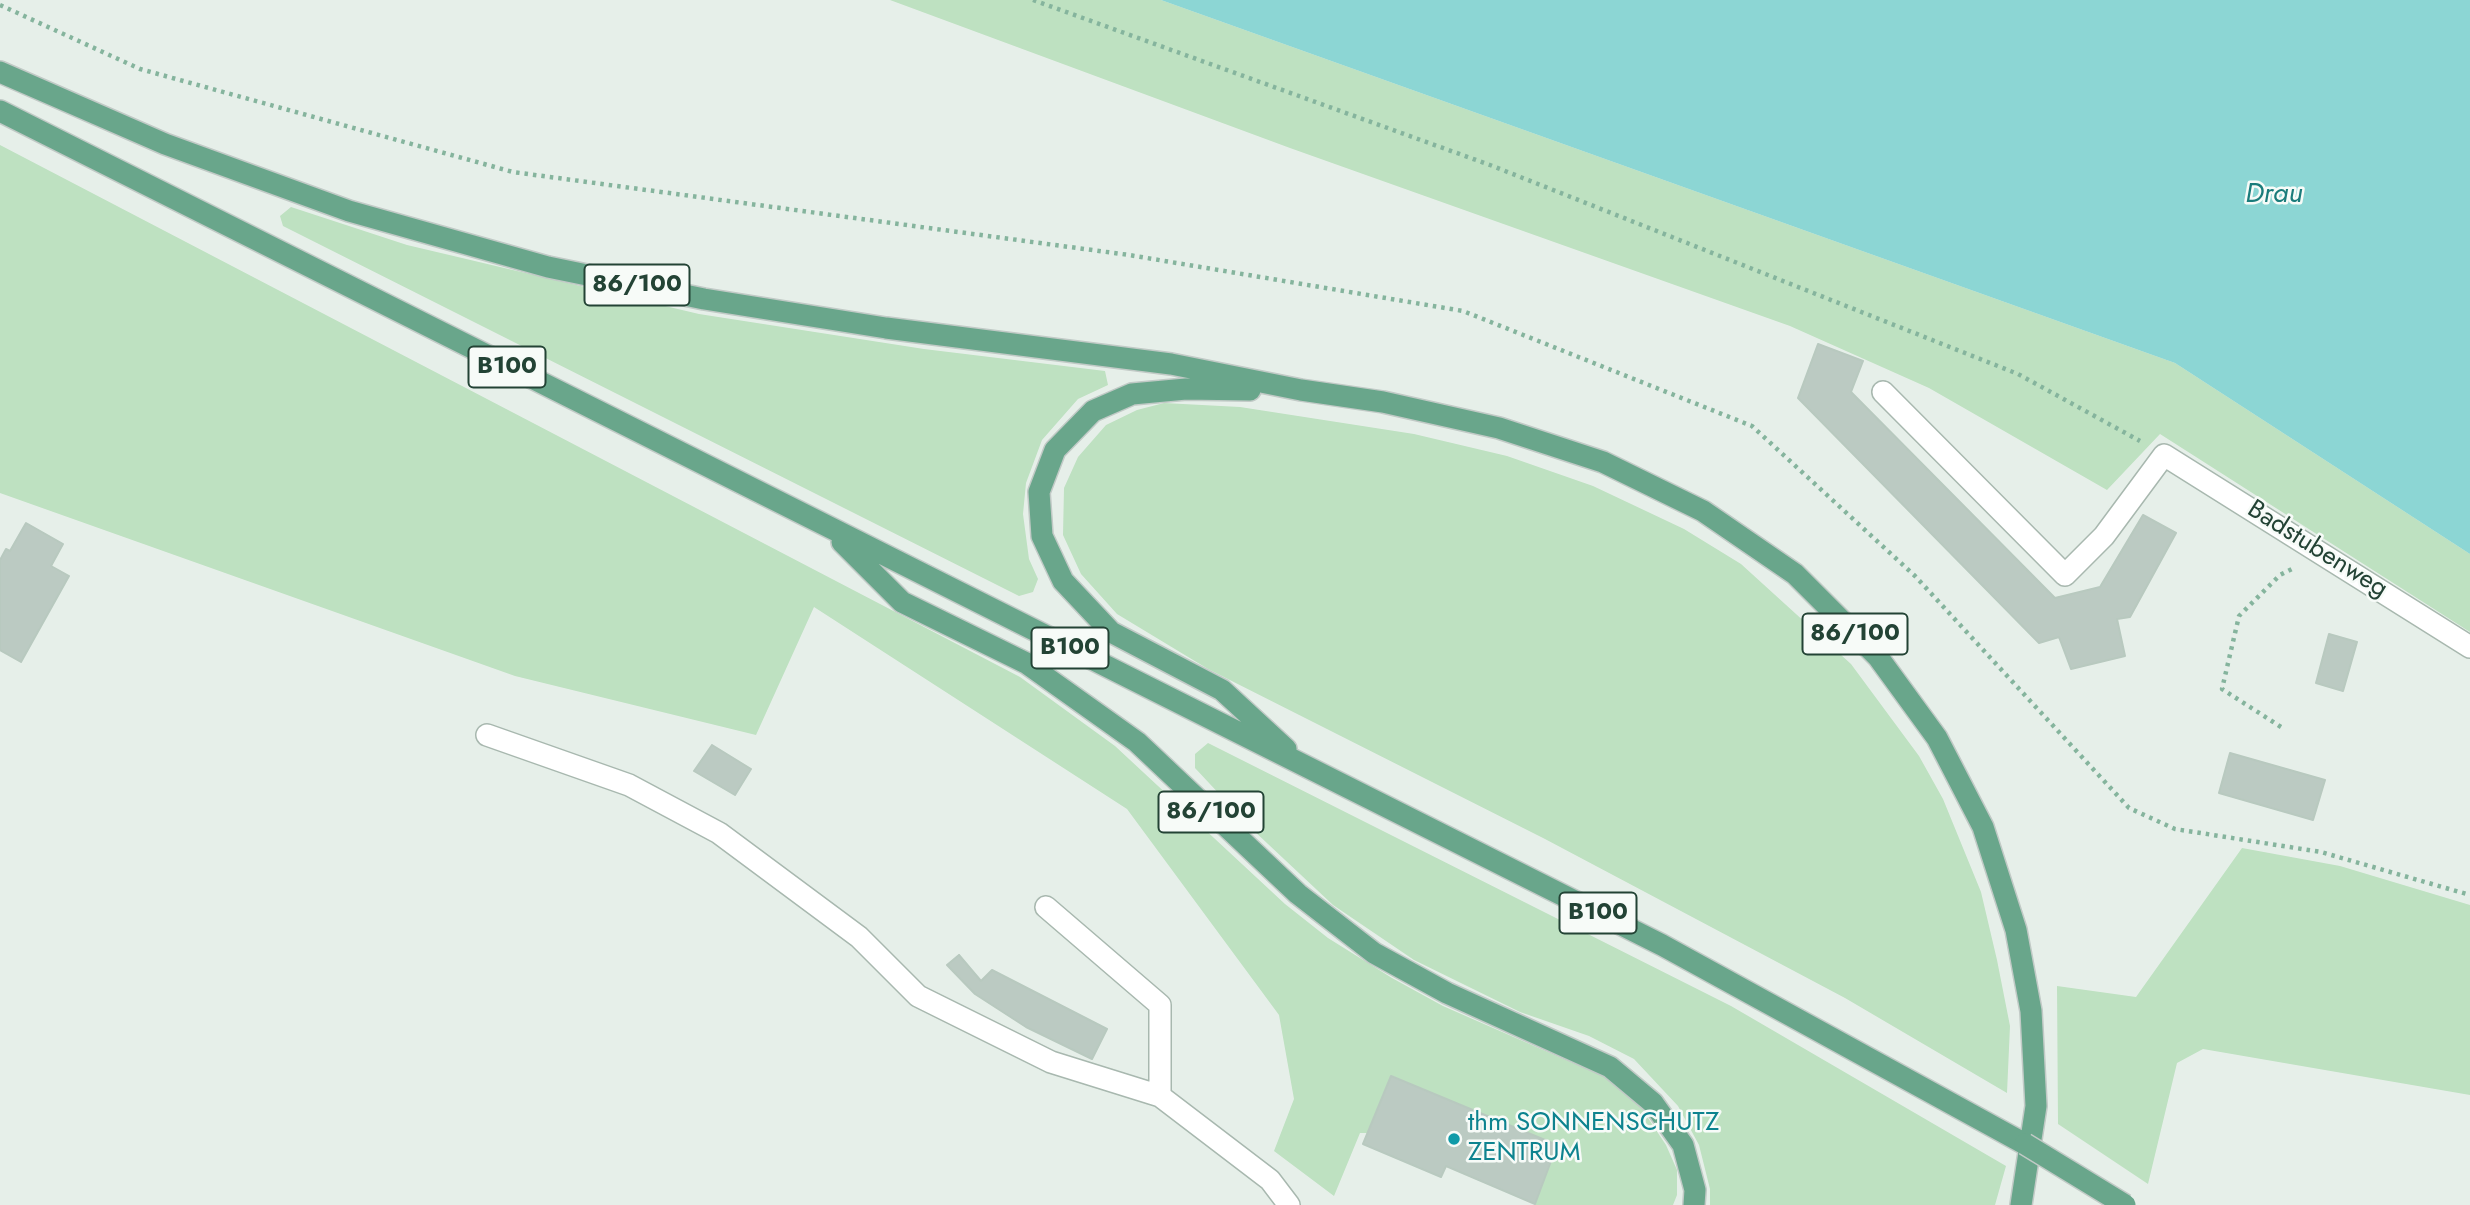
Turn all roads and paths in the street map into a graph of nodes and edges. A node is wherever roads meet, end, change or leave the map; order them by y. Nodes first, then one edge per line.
1 (1033, 0) edge
2 (0, 72) edge
3 (0, 111) edge
4 (1301, 390) junction
5 (1883, 392) dead end
6 (2164, 455) junction
7 (830, 530) junction
8 (2324, 554) junction
9 (2470, 647) edge
10 (2281, 727) dead end
11 (488, 735) dead end
12 (1308, 769) junction
13 (1046, 907) dead end
14 (1160, 1096) junction
15 (1289, 1205) edge
16 (1694, 1205) edge
17 (2021, 1205) edge
18 (2125, 1205) edge

1 - 6 path
2 - 4 main road, 86/100
3 - 7 main road, B100
4 - 12 main road, 86/100
4 - 17 main road, 86/100
5 - 6 street
6 - 8 street, Badstubenweg
7 - 12 main road, B100
7 - 16 main road, 86/100
8 - 9 street, Badstubenweg
8 - 10 path
11 - 14 street
12 - 18 main road, B100, bridge
13 - 14 street
14 - 15 street

